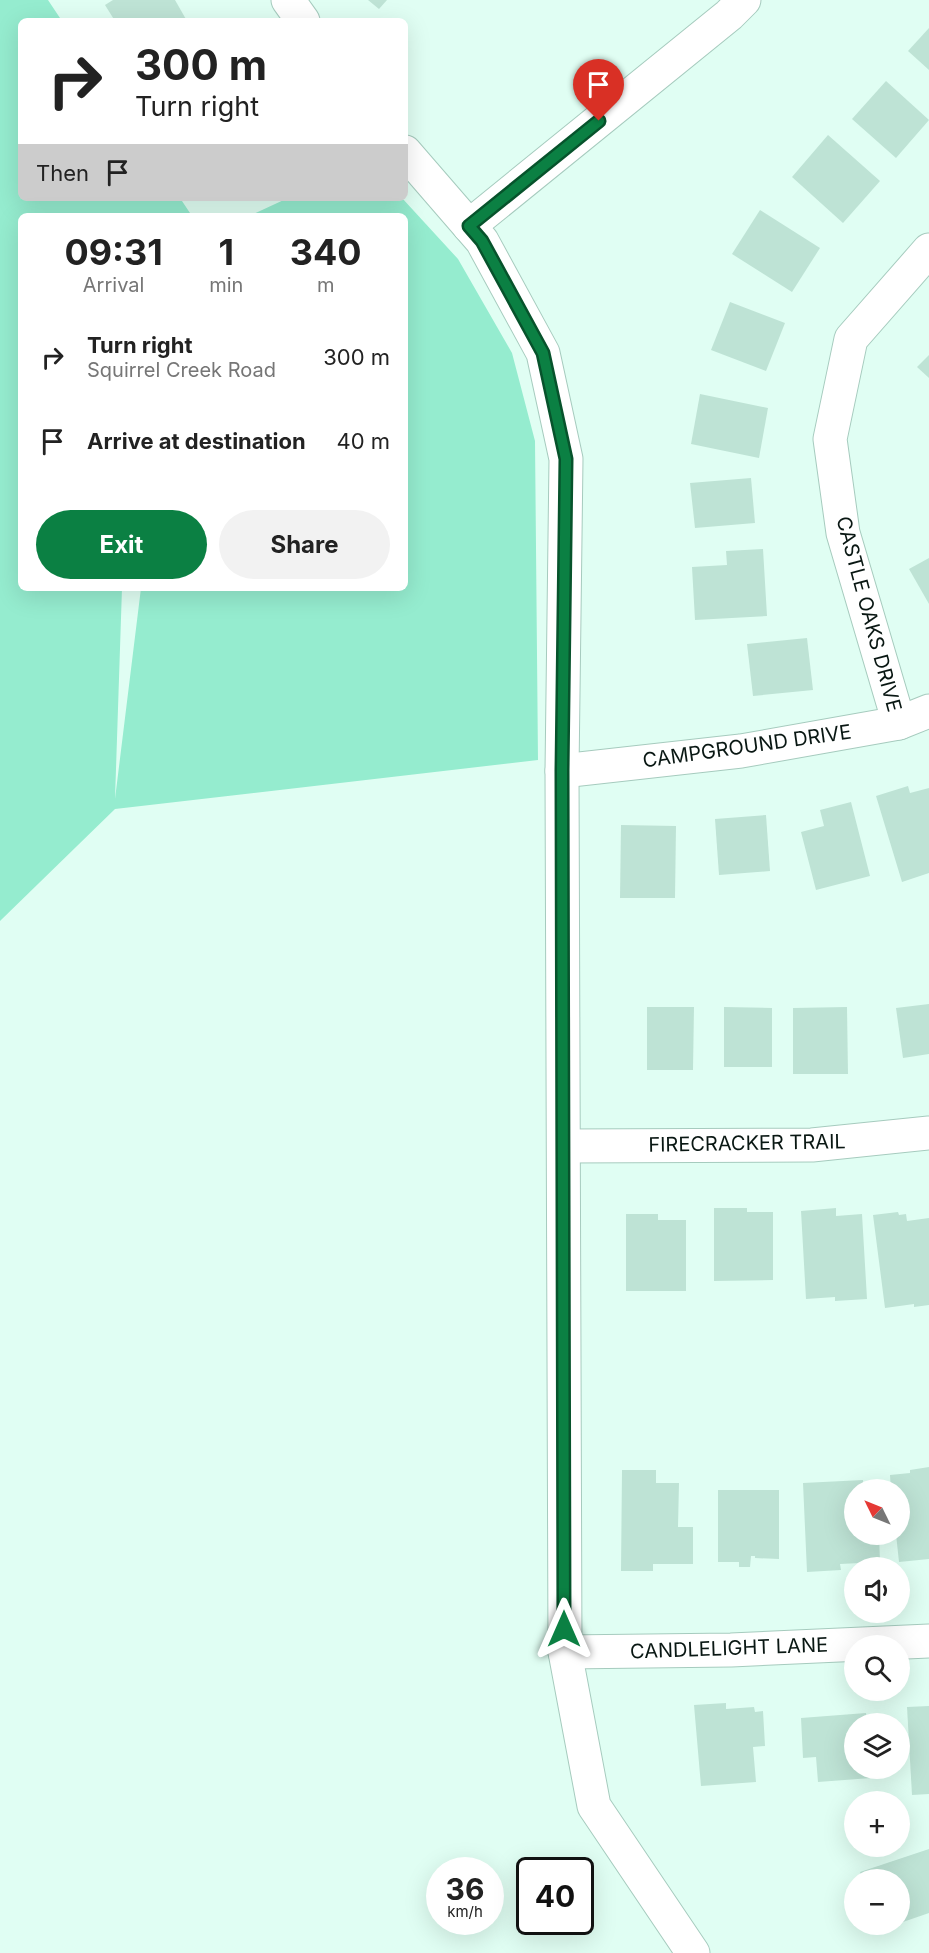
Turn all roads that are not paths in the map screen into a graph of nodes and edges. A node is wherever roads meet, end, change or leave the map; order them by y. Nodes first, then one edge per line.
1 (288, 0) edge
2 (744, 0) edge
3 (301, 18) edge
4 (408, 155) edge
5 (469, 226) junction
6 (929, 249) edge
7 (929, 711) edge
8 (899, 723) junction
9 (562, 771) junction
10 (929, 1133) edge
11 (564, 1146) junction
12 (929, 1641) edge
13 (564, 1652) junction
14 (693, 1953) edge

1 - 3 street
2 - 5 street
4 - 5 street
5 - 9 street
6 - 8 street, CASTLE OAKS DRIVE
7 - 8 street, CAMPGROUND DRIVE
8 - 9 street, CAMPGROUND DRIVE
9 - 11 street
10 - 11 street, FIRECRACKER TRAIL
11 - 13 street
12 - 13 street, CANDLELIGHT LANE
13 - 14 street

